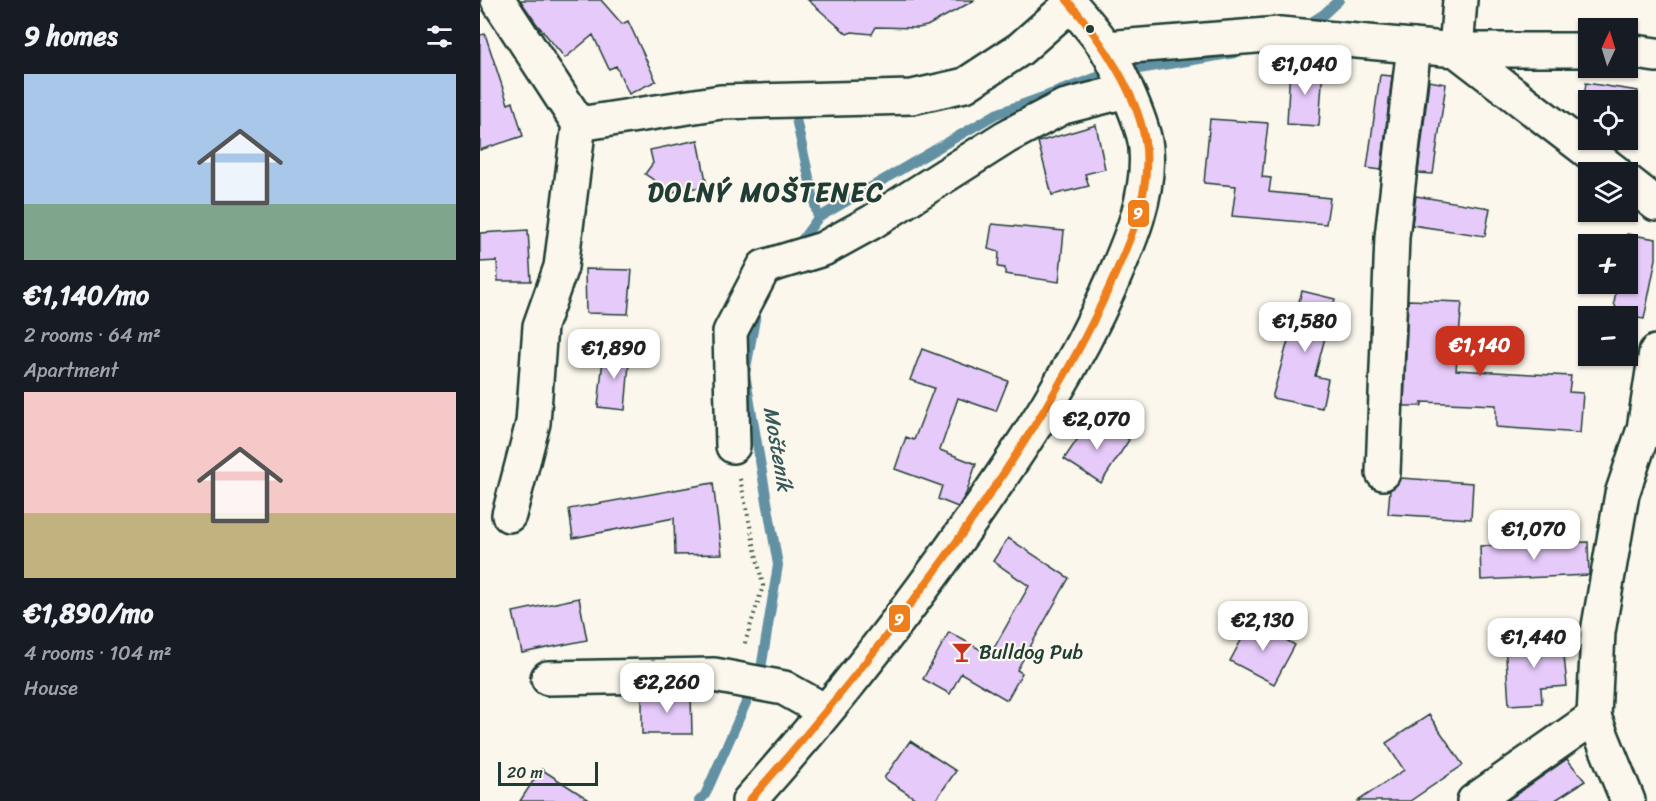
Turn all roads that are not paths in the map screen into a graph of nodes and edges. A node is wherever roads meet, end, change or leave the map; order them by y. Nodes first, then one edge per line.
1 (498, 0) edge
2 (1460, 0) edge
3 (1069, 2) edge
4 (1414, 46) junction
5 (1456, 50) junction
6 (1578, 50) edge
7 (1638, 52) edge
8 (1108, 53) junction
9 (1656, 55) edge
10 (1126, 91) junction
11 (579, 124) junction
12 (1602, 162) edge
13 (1638, 190) edge
14 (1656, 204) edge
15 (1656, 352) edge
16 (733, 446) road end
17 (1383, 473) dead end
18 (509, 515) dead end
19 (548, 678) dead end
20 (825, 711) junction
21 (1594, 717) junction
22 (749, 801) edge
23 (1474, 801) edge
24 (1628, 801) edge

1 - 11 street
2 - 5 street
3 - 8 street
3 - 11 street
4 - 5 street
4 - 8 street
4 - 17 street
5 - 6 street
5 - 12 street
7 - 9 street
8 - 10 street
10 - 16 street
10 - 20 street
11 - 18 street
13 - 14 street
15 - 21 street
19 - 20 street
20 - 22 street
21 - 23 street
21 - 24 street

